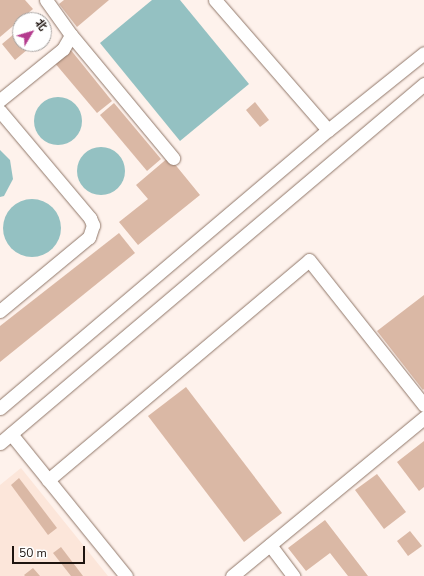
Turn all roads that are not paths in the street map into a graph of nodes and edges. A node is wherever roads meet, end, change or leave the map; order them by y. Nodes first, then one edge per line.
1 (46, 0) edge
2 (217, 1) edge
3 (71, 35) junction
4 (424, 53) edge
5 (424, 84) edge
6 (0, 100) edge
7 (0, 111) edge
8 (328, 130) junction
9 (173, 158) dead end
10 (0, 311) edge
11 (424, 405) edge
12 (0, 408) edge
13 (424, 418) edge
14 (11, 434) junction
15 (0, 443) edge
16 (48, 480) junction
17 (270, 545) junction
18 (126, 576) edge
19 (232, 576) edge
20 (293, 576) edge

1 - 3 street
2 - 8 street
3 - 6 street
3 - 9 street
4 - 8 street
5 - 14 street
7 - 10 street
8 - 12 street
11 - 16 street
13 - 17 street
14 - 15 street
14 - 16 street
16 - 18 street
17 - 19 street
17 - 20 street

